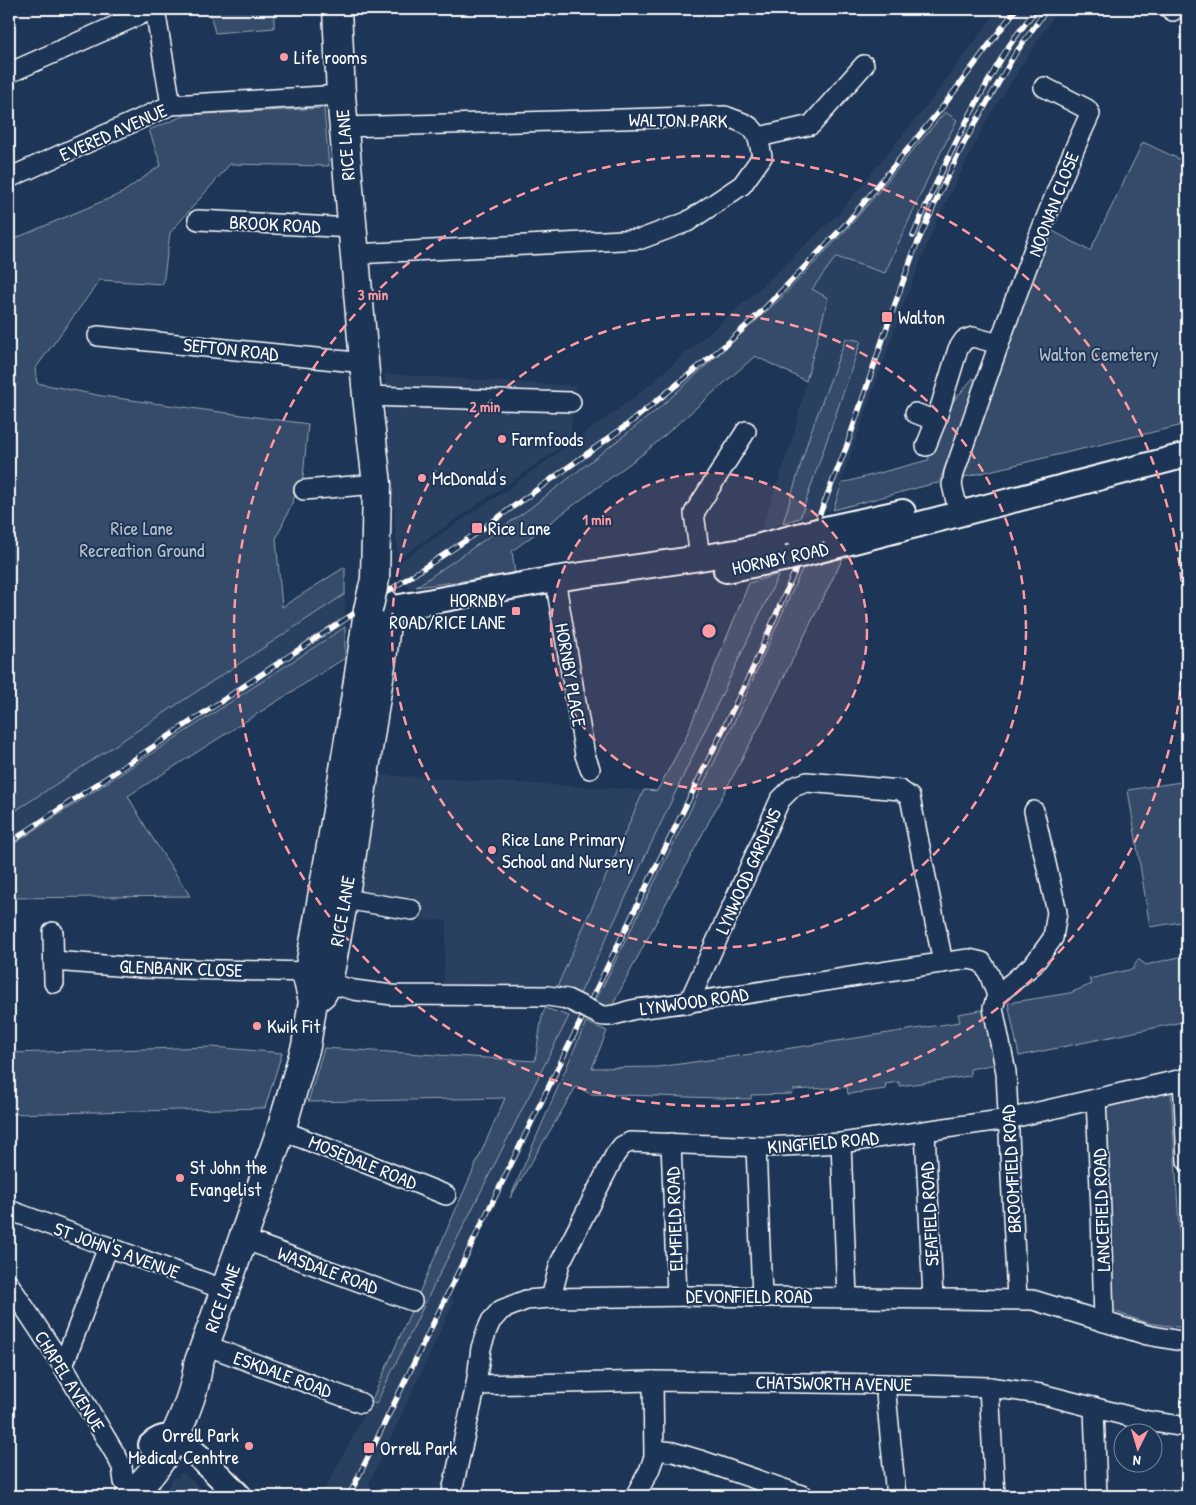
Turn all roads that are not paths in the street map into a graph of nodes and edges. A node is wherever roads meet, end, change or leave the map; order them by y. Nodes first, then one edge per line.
1 (154, 9) edge
2 (337, 9) edge
3 (864, 65) dead end
4 (9, 73) edge
5 (1044, 87) dead end
6 (341, 95) junction
7 (170, 105) junction
8 (344, 127) junction
9 (759, 137) junction
10 (9, 178) edge
11 (198, 220) dead end
12 (354, 241) junction
13 (98, 336) dead end
14 (999, 344) junction
15 (365, 363) junction
16 (367, 396) junction
17 (571, 402) dead end
18 (915, 413) dead end
19 (936, 420) junction
20 (746, 431) dead end
21 (1187, 440) edge
22 (926, 446) dead end
23 (1187, 455) edge
24 (377, 484) junction
25 (304, 490) dead end
26 (957, 507) junction
27 (805, 544) junction
28 (700, 558) junction
29 (557, 587) junction
30 (376, 604) junction
31 (590, 769) dead end
32 (1034, 811) dead end
33 (344, 900) junction
34 (412, 910) dead end
35 (53, 932) dead end
36 (54, 961) junction
37 (943, 962) junction
38 (54, 983) dead end
39 (317, 986) junction
40 (995, 1001) junction
41 (688, 1004) junction
42 (1000, 1039) joint
43 (1185, 1079) edge
44 (1096, 1099) junction
45 (1008, 1119) junction
46 (281, 1130) junction
47 (925, 1130) junction
48 (671, 1143) junction
49 (841, 1143) junction
50 (756, 1147) junction
51 (1187, 1162) edge
52 (446, 1195) dead end
53 (9, 1210) edge
54 (244, 1239) junction
55 (108, 1247) junction
56 (9, 1284) edge
57 (225, 1290) junction
58 (677, 1296) junction
59 (762, 1296) junction
60 (848, 1297) junction
61 (551, 1298) junction
62 (933, 1298) junction
63 (1017, 1299) junction
64 (412, 1301) dead end
65 (1104, 1322) junction
66 (1187, 1342) edge
67 (201, 1354) junction
68 (62, 1366) junction
69 (653, 1381) junction
70 (885, 1384) junction
71 (476, 1385) junction
72 (989, 1387) junction
73 (361, 1403) dead end
74 (1094, 1407) junction
75 (1187, 1427) edge
76 (172, 1435) junction
77 (655, 1450) junction
78 (123, 1491) edge
79 (225, 1496) edge
80 (239, 1496) edge
81 (451, 1496) edge
82 (635, 1496) edge
83 (804, 1496) edge
84 (896, 1496) edge
85 (995, 1496) edge
86 (1097, 1496) edge

1 - 4 street
1 - 7 street
2 - 6 highway, RICE LANE
3 - 9 street
5 - 14 street, NOONAN CLOSE
6 - 7 street, EVERED AVENUE
6 - 8 highway, RICE LANE
7 - 10 street, EVERED AVENUE
8 - 9 street, WALTON PARK
8 - 12 highway, RICE LANE
9 - 12 street
11 - 12 street, BROOK ROAD
12 - 15 highway, RICE LANE
13 - 15 street, SEFTON ROAD
14 - 19 street
14 - 26 street, NOONAN CLOSE
15 - 16 highway, RICE LANE
16 - 17 street
16 - 24 highway, RICE LANE
18 - 19 street
19 - 22 street
20 - 28 street
21 - 26 main road, HORNBY ROAD
23 - 26 main road, HORNBY ROAD
24 - 25 street
24 - 30 highway, RICE LANE
26 - 27 main road, HORNBY ROAD
26 - 27 main road, HORNBY ROAD, bridge
27 - 28 main road, HORNBY ROAD
27 - 29 main road, HORNBY ROAD, bridge
28 - 29 main road, HORNBY ROAD
29 - 30 main road, HORNBY ROAD
29 - 31 street, HORNBY PLACE
30 - 33 highway, RICE LANE
30 - 39 highway, RICE LANE
32 - 40 street
33 - 34 street
33 - 39 highway, RICE LANE
35 - 36 street
36 - 38 street
36 - 39 street, GLENBANK CLOSE
37 - 40 street, LYNWOOD ROAD
37 - 41 street, LYNWOOD ROAD
37 - 41 street, LYNWOOD GARDENS
39 - 41 street, LYNWOOD ROAD, bridge
39 - 46 highway, RICE LANE
40 - 42 street, LYNWOOD ROAD
42 - 45 street, BROOMFIELD ROAD
43 - 44 street, KINGFIELD ROAD
43 - 51 street
44 - 45 street, KINGFIELD ROAD
44 - 65 street, LANCEFIELD ROAD
45 - 47 street, KINGFIELD ROAD
45 - 63 street, BROOMFIELD ROAD
46 - 52 street, MOSEDALE ROAD
46 - 54 highway, RICE LANE
47 - 49 street, KINGFIELD ROAD
47 - 62 street, SEAFIELD ROAD
48 - 50 street, KINGFIELD ROAD
48 - 58 street, ELMFIELD ROAD
48 - 61 street, KINGFIELD ROAD
49 - 50 street, KINGFIELD ROAD
49 - 60 street
50 - 59 street
53 - 55 street, ST JOHN'S AVENUE
54 - 57 highway, RICE LANE
54 - 64 street, WASDALE ROAD
55 - 57 street, ST JOHN'S AVENUE
55 - 68 street
56 - 68 street, CHAPEL AVENUE
57 - 67 highway, RICE LANE
58 - 59 street, DEVONFIELD ROAD
58 - 61 street, DEVONFIELD ROAD
59 - 60 street, DEVONFIELD ROAD
60 - 62 street, DEVONFIELD ROAD
61 - 71 street, DEVONFIELD ROAD
62 - 63 street, DEVONFIELD ROAD
63 - 65 street, DEVONFIELD ROAD
65 - 66 street, DEVONFIELD ROAD
67 - 73 street, ESKDALE ROAD
67 - 76 highway, RICE LANE
68 - 78 street, CHAPEL AVENUE
69 - 70 street, CHATSWORTH AVENUE
69 - 71 street, CHATSWORTH AVENUE
69 - 77 street
70 - 72 street, CHATSWORTH AVENUE
70 - 84 street
71 - 81 street, DEVONFIELD ROAD
72 - 74 street, CHATSWORTH AVENUE
72 - 85 street
74 - 75 street, CHATSWORTH AVENUE
74 - 86 street
76 - 78 highway, RICE LANE
76 - 79 main road
76 - 80 main road
77 - 82 street
77 - 83 street

